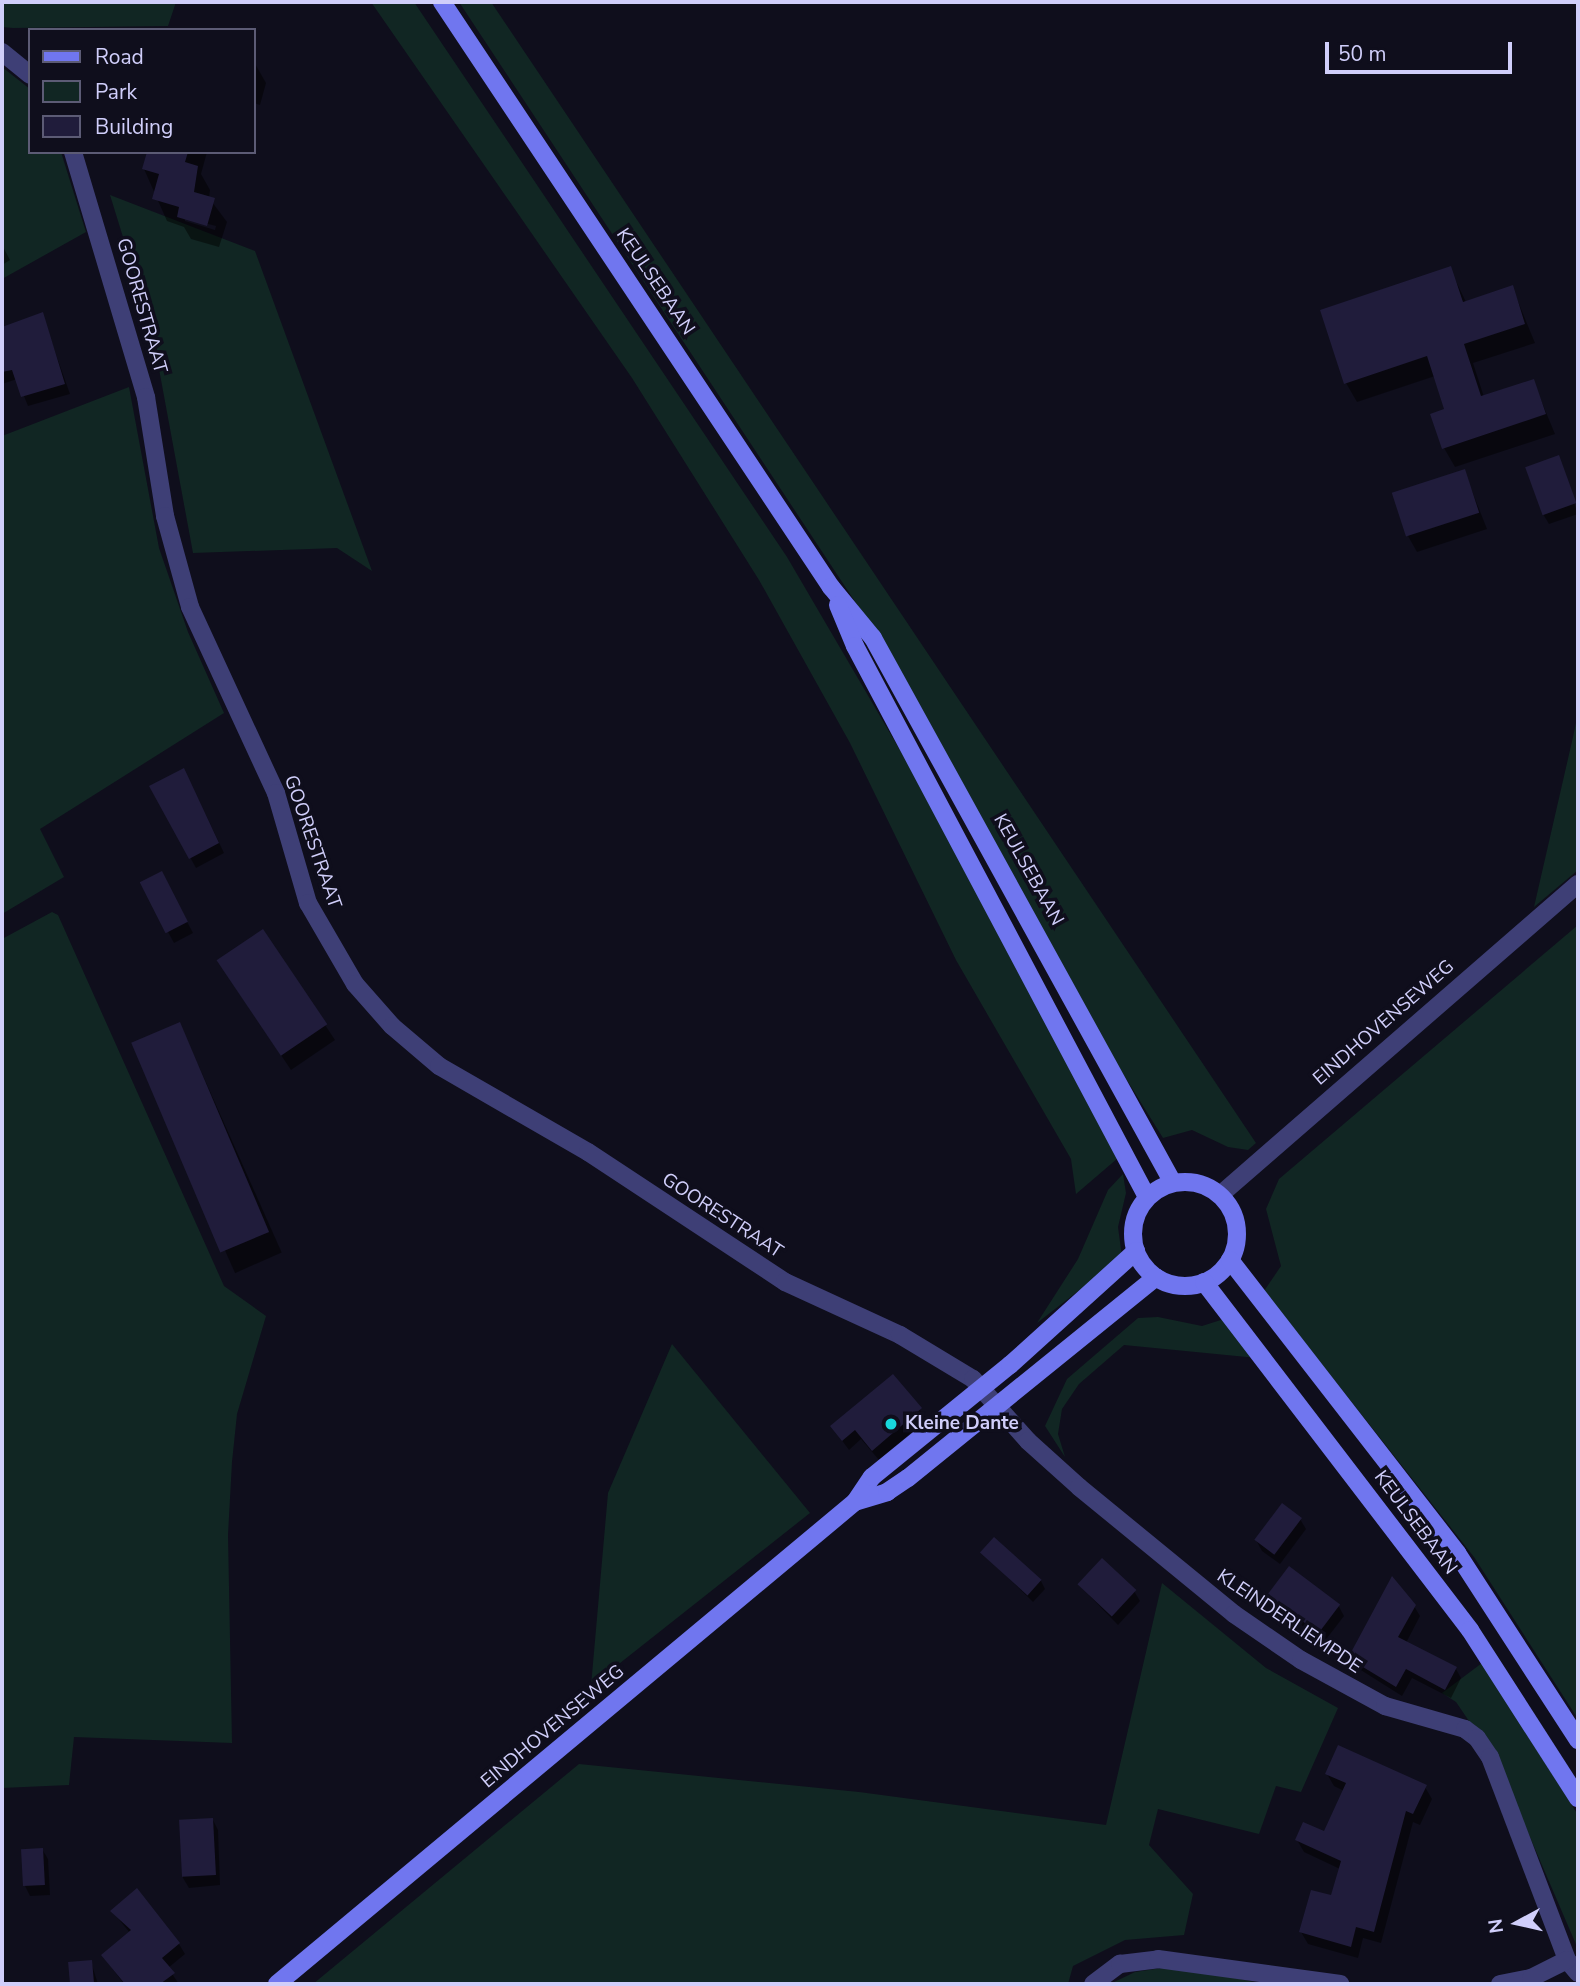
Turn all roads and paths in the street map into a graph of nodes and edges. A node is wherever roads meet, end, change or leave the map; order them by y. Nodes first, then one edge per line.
1 (442, 2) edge
2 (2, 52) edge
3 (28, 73) edge
4 (75, 154) edge
5 (831, 587) junction
6 (1578, 884) edge
7 (1173, 1183) junction
8 (1220, 1195) junction
9 (1147, 1197) junction
10 (1136, 1251) junction
11 (1230, 1260) junction
12 (1156, 1277) junction
13 (1204, 1282) junction
14 (981, 1389) junction
15 (994, 1404) junction
16 (856, 1502) junction
17 (1578, 1740) edge
18 (1578, 1798) edge
19 (1573, 1966) edge
20 (277, 1984) edge
21 (1093, 1984) edge
22 (1340, 1984) edge
23 (1500, 1984) edge

1 - 5 main road, KEULSEBAAN
2 - 3 street
4 - 14 street, GOORESTRAAT
5 - 7 main road, KEULSEBAAN
5 - 9 main road, KEULSEBAAN
6 - 8 street, EINDHOVENSEWEG
7 - 8 main road
7 - 9 main road
8 - 11 main road
9 - 10 main road
10 - 12 main road
10 - 14 main road, EINDHOVENSEWEG
11 - 13 main road
11 - 17 main road, KEULSEBAAN
12 - 13 main road
12 - 15 main road, EINDHOVENSEWEG
13 - 18 main road, KEULSEBAAN
14 - 15 street, GOORESTRAAT
14 - 16 main road, EINDHOVENSEWEG
15 - 16 main road, EINDHOVENSEWEG
15 - 19 street, KLEINDERLIEMPDE
16 - 20 main road, EINDHOVENSEWEG
19 - 23 street, KLEINDERLIEMPDE
21 - 22 street

